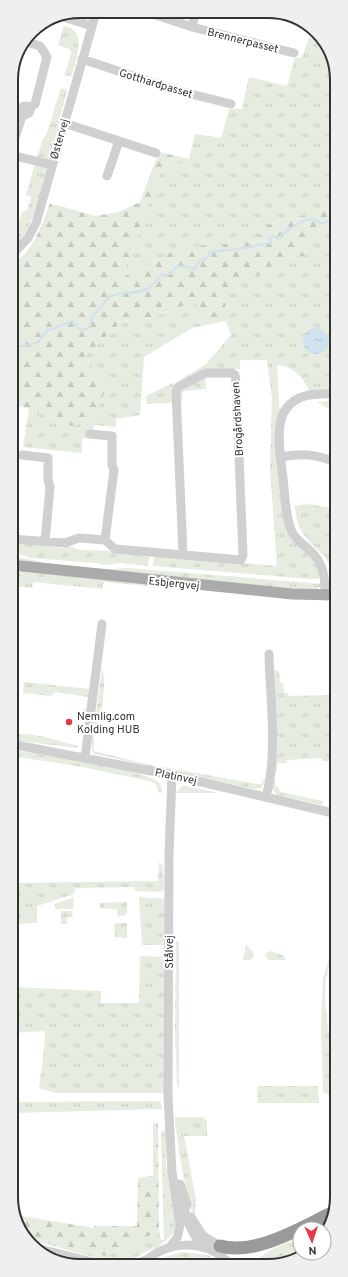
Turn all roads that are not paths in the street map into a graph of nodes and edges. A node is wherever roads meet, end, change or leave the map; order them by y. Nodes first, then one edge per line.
1 (94, 18) edge
2 (165, 18) edge
3 (195, 18) edge
4 (70, 19) edge
5 (92, 26) junction
6 (192, 27) junction
7 (30, 43) edge
8 (294, 53) dead end
9 (82, 59) junction
10 (231, 104) dead end
11 (18, 110) edge
12 (64, 122) junction
13 (119, 141) junction
14 (156, 153) dead end
15 (18, 156) edge
16 (52, 165) junction
17 (107, 176) dead end
18 (18, 249) edge
19 (330, 393) edge
20 (90, 434) dead end
21 (22, 455) dead end
22 (281, 457) junction
23 (330, 460) edge
24 (18, 539) edge
25 (105, 540) junction
26 (45, 541) junction
27 (183, 554) junction
28 (18, 566) edge
29 (330, 593) edge
30 (330, 596) edge
31 (102, 624) dead end
32 (269, 654) dead end
33 (18, 745) edge
34 (86, 758) junction
35 (172, 775) junction
36 (266, 796) junction
37 (330, 812) edge
38 (170, 1129) junction
39 (180, 1184) junction
40 (327, 1215) edge
41 (292, 1236) edge
42 (170, 1247) junction
43 (204, 1248) junction
44 (51, 1252) edge
45 (225, 1256) edge
46 (81, 1259) edge
47 (149, 1259) edge

1 - 5 street, Østervej
2 - 6 street, Brennerpasset
3 - 6 street, Brennerpasset
4 - 5 street
5 - 9 street, Østervej
6 - 8 street, Brennerpasset
7 - 11 street
9 - 10 street, Gotthardpasset
9 - 12 street, Østervej
12 - 13 street
12 - 16 street, Østervej
13 - 14 street
13 - 17 street
15 - 16 street
16 - 18 street, Østervej
19 - 22 street
20 - 25 street
21 - 26 street
22 - 23 street
22 - 29 street
24 - 26 street, Brogårdshaven
25 - 26 street, Brogårdshaven
25 - 27 street, Brogårdshaven
27 - 27 street, Brogårdshaven
28 - 30 main road, Esbjergvej
31 - 34 street
32 - 36 street
33 - 34 street, Platinvej
34 - 35 street, Platinvej
35 - 36 street, Platinvej
35 - 38 street, Stålvej
36 - 37 street, Platinvej
38 - 39 street, Stålvej
38 - 42 street, Stålvej
39 - 43 street, Stålvej
39 - 45 street, Stålvej
40 - 45 highway
41 - 45 highway
42 - 43 street
42 - 47 street
43 - 45 street
44 - 46 street

